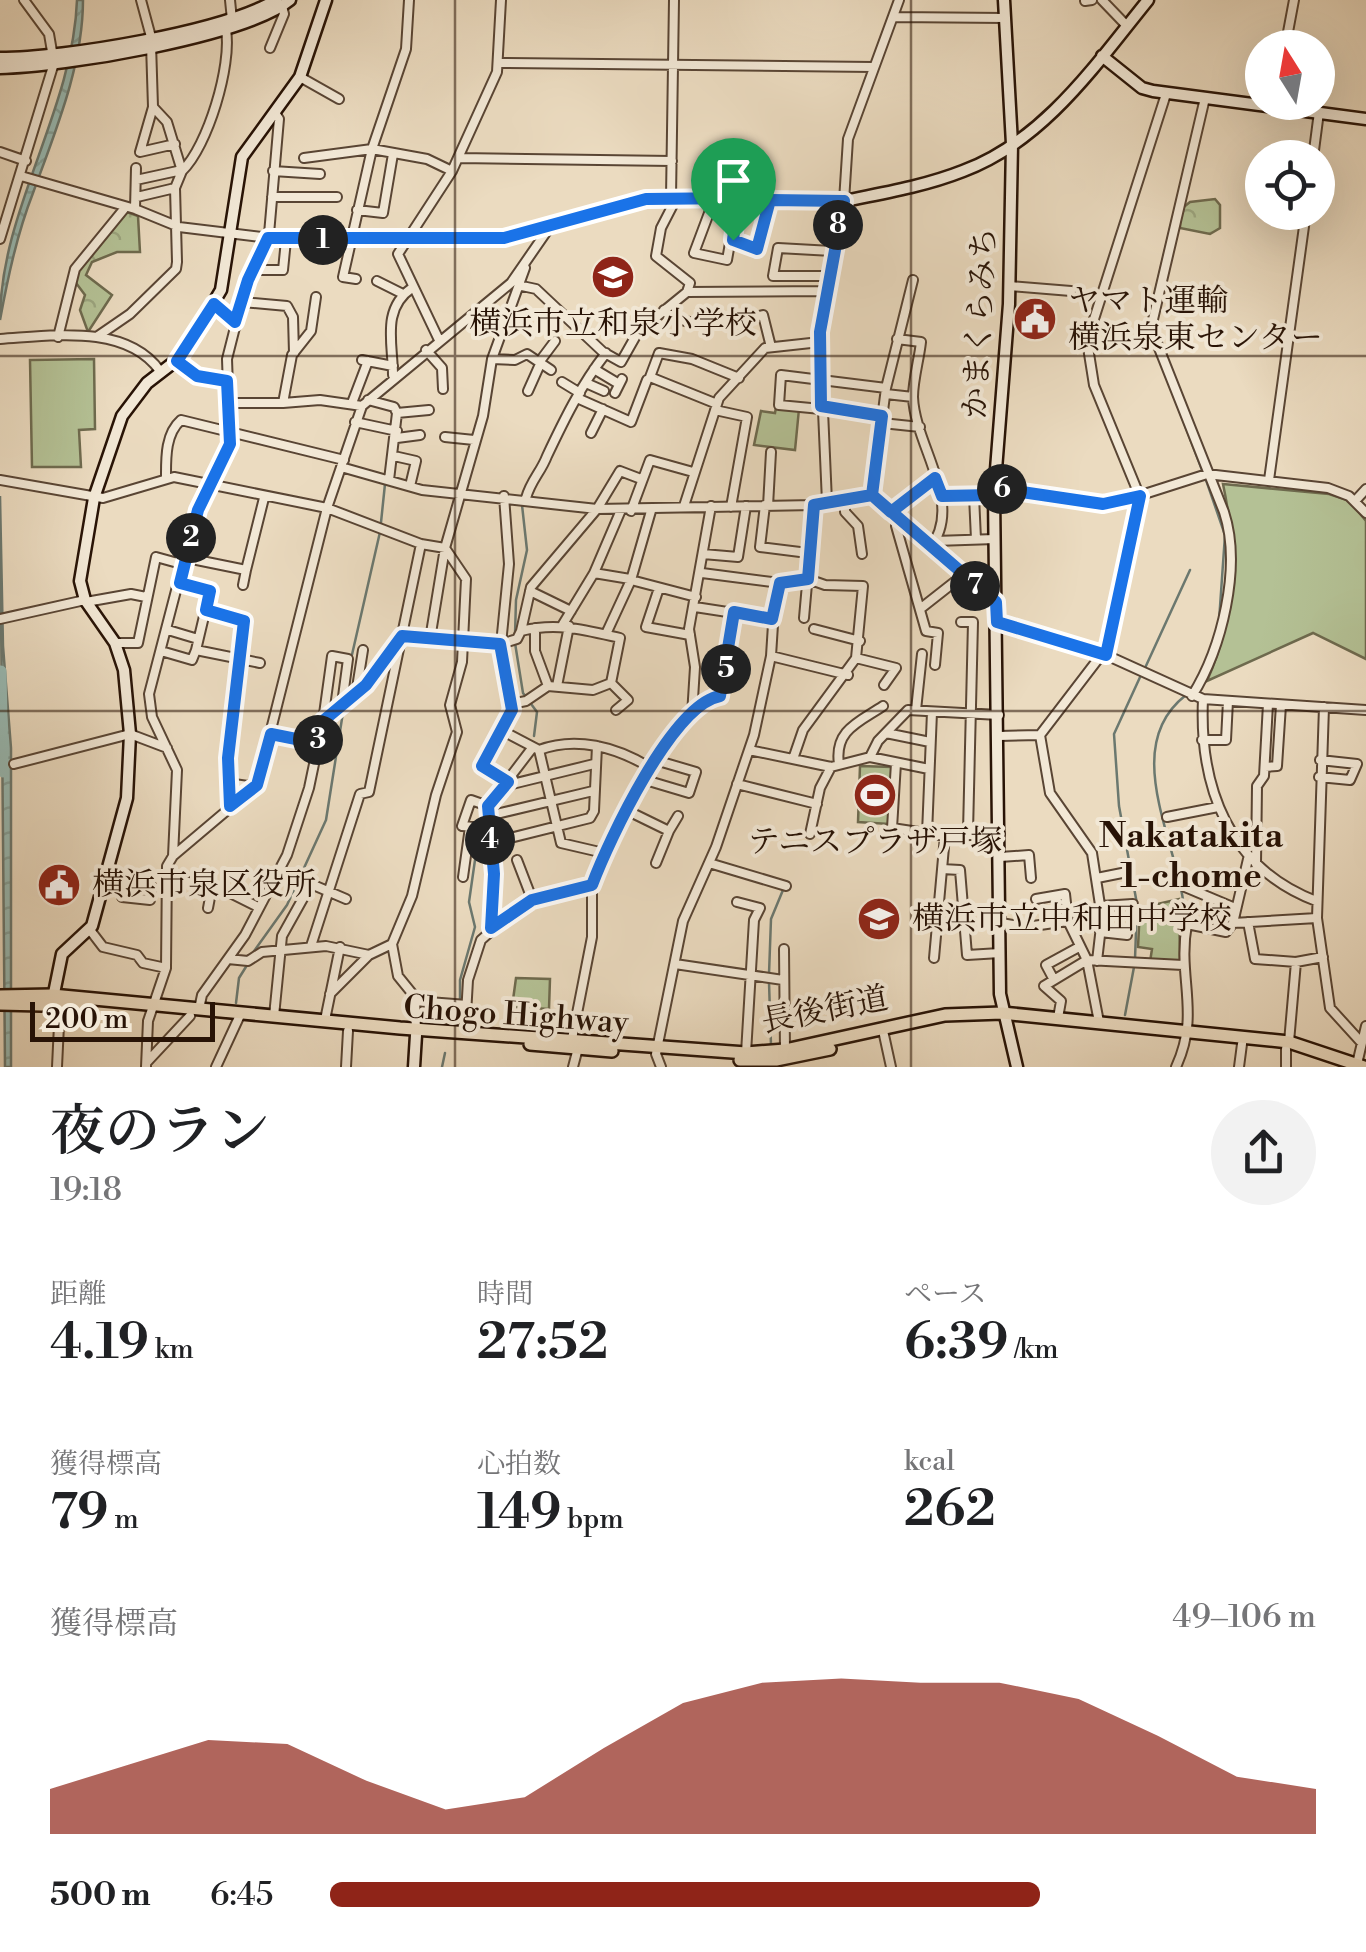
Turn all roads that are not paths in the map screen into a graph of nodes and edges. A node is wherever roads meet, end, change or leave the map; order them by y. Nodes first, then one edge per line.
1 (24, 0) edge
2 (141, 0) edge
3 (230, 0) edge
4 (326, 0) edge
5 (409, 0) edge
6 (501, 0) edge
7 (674, 0) edge
8 (899, 0) edge
9 (1004, 0) edge
10 (1102, 0) edge
11 (1294, 0) edge
12 (282, 2) edge
13 (1143, 2) edge
14 (894, 17) junction
15 (1005, 18) junction
16 (228, 25) junction
17 (1127, 26) junction
18 (1288, 30) edge
19 (151, 40) junction
20 (270, 48) dead end
21 (1102, 56) junction
22 (66, 57) junction
23 (0, 58) edge
24 (499, 64) junction
25 (674, 67) junction
26 (873, 67) junction
27 (0, 68) edge
28 (300, 77) junction
29 (1166, 94) junction
30 (1205, 98) junction
31 (340, 99) dead end
32 (1245, 102) edge
33 (153, 108) junction
34 (275, 113) junction
35 (1335, 114) edge
36 (1366, 119) edge
37 (175, 144) junction
38 (1012, 144) junction
39 (372, 149) junction
40 (0, 152) edge
41 (393, 154) junction
42 (304, 158) dead end
43 (458, 158) junction
44 (26, 161) junction
45 (672, 161) junction
46 (136, 168) dead end
47 (273, 170) junction
48 (182, 171) junction
49 (452, 171) junction
50 (320, 174) dead end
51 (24, 177) junction
52 (136, 180) junction
53 (174, 188) junction
54 (137, 197) junction
55 (272, 197) junction
56 (337, 197) dead end
57 (674, 197) junction
58 (715, 197) junction
59 (738, 198) junction
60 (770, 200) junction
61 (844, 201) junction
62 (124, 209) junction
63 (136, 209) junction
64 (357, 210) junction
65 (179, 227) junction
66 (549, 228) junction
67 (1304, 230) edge
68 (230, 234) junction
69 (406, 237) junction
70 (268, 238) junction
71 (351, 238) junction
72 (0, 239) edge
73 (286, 240) junction
74 (733, 240) junction
75 (832, 251) junction
76 (525, 268) junction
77 (253, 270) junction
78 (827, 276) junction
79 (356, 278) dead end
80 (913, 280) dead end
81 (377, 281) dead end
82 (522, 286) junction
83 (1009, 286) junction
84 (412, 288) junction
85 (1071, 290) dead end
86 (825, 291) junction
87 (687, 292) junction
88 (403, 294) junction
89 (316, 297) dead end
90 (242, 302) junction
91 (214, 304) junction
92 (664, 310) junction
93 (293, 318) junction
94 (312, 320) junction
95 (235, 322) junction
96 (98, 336) junction
97 (58, 337) junction
98 (2, 339) edge
99 (898, 339) junction
100 (439, 340) junction
101 (555, 341) dead end
102 (820, 342) junction
103 (771, 346) junction
104 (426, 350) junction
105 (294, 353) junction
106 (606, 353) junction
107 (492, 359) junction
108 (177, 361) junction
109 (540, 362) junction
110 (594, 369) junction
111 (552, 370) dead end
112 (160, 371) junction
113 (393, 371) junction
114 (739, 378) junction
115 (820, 378) junction
116 (647, 380) dead end
117 (227, 381) junction
118 (562, 382) dead end
119 (586, 383) junction
120 (619, 385) dead end
121 (443, 389) dead end
122 (528, 391) dead end
123 (604, 391) dead end
124 (886, 391) junction
125 (577, 393) junction
126 (913, 398) junction
127 (228, 403) junction
128 (283, 403) junction
129 (361, 403) junction
130 (716, 407) junction
131 (821, 408) junction
132 (602, 409) junction
133 (429, 410) dead end
134 (397, 412) junction
135 (882, 419) junction
136 (355, 422) junction
137 (920, 426) junction
138 (231, 431) junction
139 (420, 434) dead end
140 (591, 434) dead end
141 (397, 435) junction
142 (445, 437) dead end
143 (474, 440) junction
144 (771, 452) dead end
145 (394, 456) junction
146 (342, 464) junction
147 (693, 472) junction
148 (1205, 474) junction
149 (166, 478) junction
150 (641, 478) junction
151 (935, 478) junction
152 (3, 480) edge
153 (389, 480) junction
154 (1269, 480) junction
155 (208, 484) junction
156 (410, 486) junction
157 (1366, 489) edge
158 (994, 492) junction
159 (460, 494) junction
160 (872, 495) junction
161 (94, 496) junction
162 (504, 496) junction
163 (942, 496) junction
164 (974, 496) junction
165 (1140, 496) junction
166 (264, 498) junction
167 (524, 498) junction
168 (845, 499) junction
169 (1355, 501) junction
170 (827, 502) junction
171 (814, 505) junction
172 (684, 506) junction
173 (712, 506) junction
174 (746, 506) junction
175 (766, 506) junction
176 (731, 507) junction
177 (327, 508) junction
178 (597, 509) junction
179 (626, 511) junction
180 (651, 511) junction
181 (891, 512) junction
182 (1366, 513) edge
183 (900, 522) junction
184 (976, 539) junction
185 (995, 539) junction
186 (421, 544) junction
187 (932, 545) junction
188 (445, 548) junction
189 (808, 553) junction
190 (704, 554) junction
191 (862, 554) dead end
192 (186, 562) junction
193 (246, 570) junction
194 (702, 572) junction
195 (594, 573) junction
196 (962, 576) junction
197 (808, 579) junction
198 (631, 580) junction
199 (180, 583) junction
200 (780, 583) junction
201 (243, 585) dead end
202 (659, 588) junction
203 (530, 590) junction
204 (146, 597) junction
205 (86, 601) junction
206 (695, 602) junction
207 (996, 602) junction
208 (206, 610) junction
209 (920, 610) junction
210 (571, 611) junction
211 (734, 612) junction
212 (4, 618) edge
213 (804, 618) dead end
214 (772, 619) junction
215 (960, 622) dead end
216 (997, 622) junction
217 (566, 625) junction
218 (535, 628) junction
219 (168, 630) junction
220 (814, 630) dead end
221 (606, 634) junction
222 (690, 635) junction
223 (402, 636) junction
224 (516, 637) junction
225 (198, 639) junction
226 (430, 639) junction
227 (860, 641) junction
228 (461, 642) junction
229 (115, 643) junction
230 (500, 644) junction
231 (161, 650) junction
232 (196, 650) junction
233 (364, 650) dead end
234 (922, 654) dead end
235 (1104, 655) junction
236 (771, 656) junction
237 (237, 658) junction
238 (856, 658) junction
239 (260, 663) dead end
240 (935, 665) dead end
241 (848, 675) junction
242 (611, 683) junction
243 (884, 685) dead end
244 (552, 686) junction
245 (1189, 694) junction
246 (1203, 699) junction
247 (348, 700) junction
248 (1228, 701) junction
249 (511, 704) junction
250 (1268, 704) junction
251 (1281, 704) junction
252 (883, 706) dead end
253 (1324, 708) junction
254 (616, 710) dead end
255 (916, 710) junction
256 (1366, 710) edge
257 (932, 712) junction
258 (970, 714) junction
259 (692, 715) junction
260 (998, 715) junction
261 (323, 721) junction
262 (502, 730) junction
263 (886, 733) junction
264 (130, 734) junction
265 (271, 734) junction
266 (1040, 734) junction
267 (999, 736) junction
268 (1202, 740) junction
269 (930, 742) junction
270 (316, 743) junction
271 (597, 746) junction
272 (532, 747) junction
273 (167, 748) junction
274 (749, 750) junction
275 (870, 757) junction
276 (793, 759) junction
277 (1320, 760) junction
278 (652, 763) junction
279 (896, 763) junction
280 (14, 764) dead end
281 (594, 764) junction
282 (831, 766) junction
283 (1265, 767) junction
284 (929, 769) junction
285 (545, 776) junction
286 (1320, 777) junction
287 (642, 779) junction
288 (506, 781) junction
289 (227, 783) junction
290 (737, 784) junction
291 (256, 787) junction
292 (593, 791) junction
293 (551, 801) junction
294 (816, 804) junction
295 (230, 806) junction
296 (1218, 807) junction
297 (485, 808) junction
298 (626, 810) junction
299 (678, 816) dead end
300 (1167, 817) dead end
301 (556, 826) junction
302 (479, 828) junction
303 (670, 831) junction
304 (968, 832) junction
305 (810, 834) dead end
306 (927, 834) junction
307 (1000, 834) junction
308 (945, 836) junction
309 (490, 842) junction
310 (604, 852) junction
311 (172, 856) junction
312 (1000, 858) junction
313 (518, 860) dead end
314 (1252, 862) junction
315 (710, 863) junction
316 (656, 864) dead end
317 (1042, 867) dead end
318 (942, 869) junction
319 (1128, 872) dead end
320 (108, 873) junction
321 (463, 877) dead end
322 (1097, 878) junction
323 (127, 880) dead end
324 (179, 880) dead end
325 (592, 885) junction
326 (786, 886) dead end
327 (212, 887) junction
328 (1185, 887) dead end
329 (330, 892) junction
330 (1036, 898) dead end
331 (346, 899) dead end
332 (532, 900) junction
333 (1316, 901) junction
334 (737, 902) dead end
335 (1132, 904) dead end
336 (256, 906) junction
337 (963, 906) junction
338 (1101, 906) junction
339 (939, 907) junction
340 (208, 908) dead end
341 (1235, 908) junction
342 (1317, 918) junction
343 (1068, 922) junction
344 (1248, 922) junction
345 (1001, 923) junction
346 (1233, 923) junction
347 (491, 928) junction
348 (90, 930) junction
349 (1100, 932) junction
350 (1128, 934) dead end
351 (392, 944) junction
352 (311, 946) junction
353 (1079, 946) junction
354 (340, 947) junction
355 (784, 949) dead end
356 (280, 950) junction
357 (1000, 954) junction
358 (369, 955) junction
359 (1323, 957) junction
360 (934, 958) dead end
361 (228, 959) junction
362 (1092, 960) junction
363 (1296, 962) junction
364 (675, 964) junction
365 (1183, 965) junction
366 (166, 968) junction
367 (752, 978) junction
368 (774, 979) junction
369 (1054, 980) junction
370 (330, 994) junction
371 (9, 998) edge
372 (54, 1001) junction
373 (416, 1001) junction
374 (0, 1004) edge
375 (463, 1004) junction
376 (153, 1008) junction
377 (195, 1013) junction
378 (274, 1016) junction
379 (240, 1017) junction
380 (1003, 1017) junction
381 (1058, 1018) junction
382 (325, 1020) junction
383 (1099, 1022) junction
384 (1366, 1026) edge
385 (348, 1030) junction
386 (415, 1032) junction
387 (465, 1032) junction
388 (884, 1035) junction
389 (1189, 1035) junction
390 (575, 1044) junction
391 (1242, 1044) junction
392 (1288, 1045) junction
393 (1362, 1047) edge
394 (787, 1058) edge
395 (656, 1059) edge
396 (744, 1060) edge
397 (146, 1064) edge
398 (1356, 1066) edge
399 (58, 1067) edge
400 (216, 1067) edge
401 (346, 1067) edge
402 (414, 1067) edge
403 (573, 1067) edge
404 (891, 1067) edge
405 (1017, 1067) edge
406 (1176, 1067) edge
407 (1239, 1067) edge
408 (1286, 1067) edge

1 - 22 street
2 - 19 street
3 - 16 street
4 - 28 street
5 - 39 street
6 - 24 street
7 - 25 street
8 - 14 street
9 - 15 street, かまくらみち
10 - 17 street
11 - 18 street
12 - 16 street
12 - 20 street
13 - 17 street
14 - 15 street
14 - 26 street
15 - 38 street, かまくらみち
16 - 19 street
16 - 48 street
17 - 21 street
19 - 22 street
19 - 33 street
21 - 29 street
21 - 38 street
22 - 23 street
22 - 27 street
22 - 44 street
24 - 25 street
24 - 43 street
25 - 26 street
25 - 45 street
26 - 61 street
28 - 31 street
28 - 34 street
29 - 30 street
29 - 165 street
30 - 32 street
30 - 148 street
33 - 37 street
33 - 37 street
34 - 47 street
34 - 68 street
35 - 36 street
37 - 48 street
38 - 61 street
38 - 83 street, かまくらみち
39 - 41 street
39 - 42 street
39 - 64 street
40 - 44 street
41 - 49 street
41 - 64 street
43 - 45 street
43 - 49 street
44 - 51 street
45 - 57 street
46 - 52 street
47 - 50 street
47 - 55 street
48 - 52 street
48 - 53 street
49 - 69 street
51 - 62 street
51 - 72 street
52 - 54 street
53 - 54 street
53 - 65 street
54 - 63 street
55 - 56 street
55 - 70 street
57 - 58 street
57 - 66 street
57 - 87 street
58 - 59 street
58 - 74 street
59 - 60 street
59 - 74 street
60 - 61 street
60 - 74 street
61 - 75 street
62 - 63 street
62 - 97 street
63 - 65 street
64 - 71 street
65 - 68 street
65 - 96 street
66 - 69 street
66 - 76 street
67 - 154 street
68 - 70 street
68 - 91 street
69 - 71 street
69 - 84 street
70 - 73 street
70 - 77 street
71 - 73 street
71 - 79 street
73 - 77 street
75 - 78 street
75 - 78 street
76 - 82 street
76 - 100 street
77 - 90 street
78 - 86 street
80 - 99 street
81 - 88 street
82 - 106 street
82 - 107 street
83 - 85 street
83 - 158 street, かまくらみち
84 - 88 street
84 - 100 street
86 - 87 street
86 - 102 street
87 - 92 street
88 - 113 street
89 - 94 street
90 - 93 street
90 - 95 street
91 - 95 street
91 - 108 street
92 - 103 street
92 - 106 street
93 - 94 street
93 - 105 street
94 - 105 street
95 - 117 street
96 - 97 street
96 - 112 street
97 - 98 street
99 - 124 street
99 - 126 street
100 - 104 street
101 - 109 street
102 - 103 street
102 - 115 street
103 - 114 street
104 - 113 street
104 - 121 street
105 - 128 street
106 - 110 street
107 - 109 street
107 - 143 street
108 - 112 street
108 - 117 street
109 - 111 street
109 - 122 street
110 - 119 street
110 - 120 street
112 - 161 street
113 - 129 street
113 - 129 street
114 - 130 street
114 - 130 street
115 - 124 street
115 - 131 street
115 - 131 street
116 - 132 street
117 - 127 street
118 - 125 street
119 - 123 street
119 - 125 street
124 - 126 street
124 - 135 street
125 - 132 street
125 - 167 street
126 - 137 street
127 - 128 street
127 - 138 street
128 - 129 street
129 - 134 street
129 - 136 street
130 - 147 street
130 - 176 street
131 - 135 street
131 - 170 street
132 - 140 street
133 - 134 street
134 - 141 street
135 - 137 street
135 - 160 street
136 - 141 street
136 - 146 street
137 - 151 street
138 - 146 street
138 - 149 street
138 - 155 street
139 - 141 street
141 - 145 street
142 - 143 street
143 - 159 street
144 - 175 street
145 - 153 street
145 - 156 street
146 - 153 street
146 - 177 street
147 - 150 street
147 - 172 street
148 - 154 street
148 - 165 street
148 - 245 street
149 - 155 street
149 - 161 street
150 - 178 street
150 - 179 street
151 - 163 street
151 - 181 street
152 - 161 street
153 - 156 street
154 - 169 street
155 - 166 street
155 - 192 street
156 - 159 street
157 - 169 street
158 - 164 street
158 - 165 street
158 - 185 street, かまくらみち
159 - 162 street
159 - 188 street
160 - 168 street
160 - 181 street
161 - 205 street
162 - 167 street
162 - 230 street
163 - 164 street
163 - 187 street
164 - 184 street
165 - 235 street
166 - 177 street
166 - 193 street
167 - 178 street
168 - 170 street
168 - 191 street
169 - 182 street
170 - 171 street
171 - 175 street
171 - 189 street
172 - 173 street
172 - 180 street
173 - 176 street
173 - 190 street
174 - 175 street
174 - 176 street
174 - 190 street
175 - 189 street
177 - 186 street
177 - 265 street
178 - 179 street
178 - 203 street
179 - 180 street
179 - 195 street
180 - 198 street
181 - 183 street
183 - 187 street
183 - 209 street
184 - 185 street
184 - 187 street
185 - 207 street, かまくらみち
186 - 188 street
186 - 223 street
187 - 196 street
188 - 226 street
188 - 228 street
189 - 197 street
190 - 194 street
192 - 193 street
192 - 199 street
192 - 204 street
193 - 201 street
194 - 200 street
194 - 206 street
195 - 198 street
195 - 210 street
196 - 207 street
196 - 209 street
197 - 200 street
197 - 213 street
197 - 227 street
198 - 202 street
198 - 221 street
199 - 208 street
199 - 219 street
200 - 214 street
202 - 206 street
202 - 222 street
203 - 210 street
203 - 224 street
204 - 205 street
204 - 229 street
205 - 212 street
205 - 229 street
206 - 211 street
206 - 222 street
207 - 216 street, かまくらみち
208 - 225 street
208 - 237 street
209 - 240 street
210 - 217 street
211 - 214 street
211 - 259 street
214 - 236 street
215 - 258 street
216 - 235 street
216 - 260 street, かまくらみち
217 - 218 street
217 - 221 street
217 - 244 street
218 - 224 street
218 - 244 street
219 - 225 street
219 - 231 street
220 - 227 street
221 - 242 street
222 - 259 street
223 - 226 street
223 - 247 street
223 - 329 street
224 - 230 street
225 - 232 street
226 - 228 street
227 - 238 street
228 - 230 street
228 - 351 street
229 - 264 street
230 - 249 street
231 - 232 street
231 - 273 street
232 - 237 street
233 - 247 street
234 - 255 street
235 - 245 street
235 - 266 street
236 - 241 street
236 - 274 street
237 - 239 street
237 - 289 street
238 - 241 street
238 - 243 street
241 - 276 street
242 - 244 street
242 - 254 street
244 - 249 street
245 - 246 street
246 - 248 street
246 - 268 street
247 - 261 street
247 - 261 street
248 - 250 street
248 - 268 street
249 - 262 street
250 - 251 street
250 - 283 street
251 - 253 street
251 - 283 street
252 - 282 street
253 - 256 street
253 - 277 street
255 - 257 street
255 - 263 street
257 - 258 street
257 - 269 street
258 - 260 street
258 - 304 street
259 - 278 street
260 - 267 street, かまくらみち
261 - 270 street
262 - 272 street
262 - 288 street
263 - 269 street
263 - 275 street
264 - 273 street
264 - 280 street
264 - 320 street
265 - 270 street
265 - 291 street
266 - 267 street
266 - 322 street
267 - 307 street, かまくらみち
268 - 296 street
269 - 284 street
270 - 336 street
271 - 272 street
271 - 278 street
271 - 281 street
272 - 285 street
272 - 288 street
273 - 311 street
274 - 276 street
274 - 290 street
275 - 279 street
275 - 282 street
276 - 282 street
277 - 286 street
277 - 286 street
278 - 287 street
278 - 287 street
279 - 284 street
279 - 306 street
281 - 285 street
281 - 292 street
282 - 294 street
283 - 314 street
284 - 306 street
285 - 288 street
285 - 293 street
286 - 333 street
287 - 298 street
288 - 297 street
289 - 291 street
289 - 295 street
290 - 294 street
290 - 315 street
291 - 295 street
292 - 293 street
292 - 301 street
293 - 297 street
293 - 301 street
294 - 305 street
295 - 311 street
296 - 300 street
296 - 314 street
297 - 302 street
297 - 302 street
298 - 303 street
298 - 310 street
299 - 303 street
301 - 309 street
301 - 310 street
302 - 309 street
302 - 321 street
303 - 316 street
304 - 307 street
304 - 308 street
306 - 308 street
307 - 312 street, かまくらみち
308 - 318 street
309 - 347 street
310 - 325 street
311 - 366 street
312 - 317 street
312 - 345 street, かまくらみち
313 - 332 street
314 - 333 street
314 - 341 street
315 - 326 street
315 - 364 street
318 - 337 street
318 - 339 street
319 - 322 street
320 - 323 street
320 - 348 street
322 - 338 street
324 - 327 street
325 - 332 street
325 - 390 street
327 - 336 street
327 - 340 street
328 - 341 street
329 - 331 street
329 - 352 street
329 - 356 street
330 - 343 street
332 - 347 street
333 - 342 street
334 - 367 street
335 - 338 street
336 - 361 street
337 - 339 street
337 - 357 street
338 - 349 street
339 - 360 street
341 - 346 street
342 - 344 street
342 - 359 street
343 - 345 street
343 - 353 street
344 - 346 street
344 - 363 street
345 - 357 street, かまくらみち
346 - 365 street
347 - 375 street
348 - 366 street
348 - 372 street
349 - 350 street
349 - 362 street
351 - 358 street
351 - 373 street
352 - 354 street
352 - 356 street
353 - 362 street
353 - 369 street
354 - 358 street
354 - 370 street
355 - 368 street
356 - 361 street
356 - 378 street
357 - 380 street, かまくらみち
358 - 370 street
359 - 363 street
359 - 393 street
361 - 377 street
362 - 365 street
362 - 369 street
362 - 383 street
363 - 392 street
364 - 367 street
364 - 395 street
365 - 389 street
366 - 376 street
367 - 368 street
367 - 396 street
368 - 394 street
369 - 381 street
370 - 382 street
371 - 372 main road
371 - 374 main road
372 - 376 main road
372 - 399 street
373 - 375 street
373 - 386 street
375 - 387 street
376 - 377 main road, Chogo Highway
376 - 397 street
377 - 379 main road, Chogo Highway
377 - 397 street
378 - 379 main road, 長後街道
378 - 382 main road, 長後街道
379 - 385 main road, Chogo Highway
379 - 400 street
380 - 381 main road
380 - 388 main road
380 - 389 main road
380 - 394 main road, 長後街道
380 - 405 street, かまくらみち
381 - 383 main road
382 - 386 main road, 長後街道
383 - 389 main road
384 - 393 street
385 - 386 main road, Chogo Highway
385 - 401 street
386 - 387 main road, 長後街道
386 - 390 main road, Chogo Highway
386 - 402 street
387 - 390 main road, 長後街道
388 - 394 main road
388 - 404 street
389 - 391 main road
389 - 392 main road
389 - 406 street
390 - 395 main road, 長後街道
390 - 403 street
391 - 392 main road
391 - 407 street
392 - 398 main road
392 - 408 street
393 - 398 street
394 - 396 main road, 長後街道
395 - 396 main road, 長後街道

